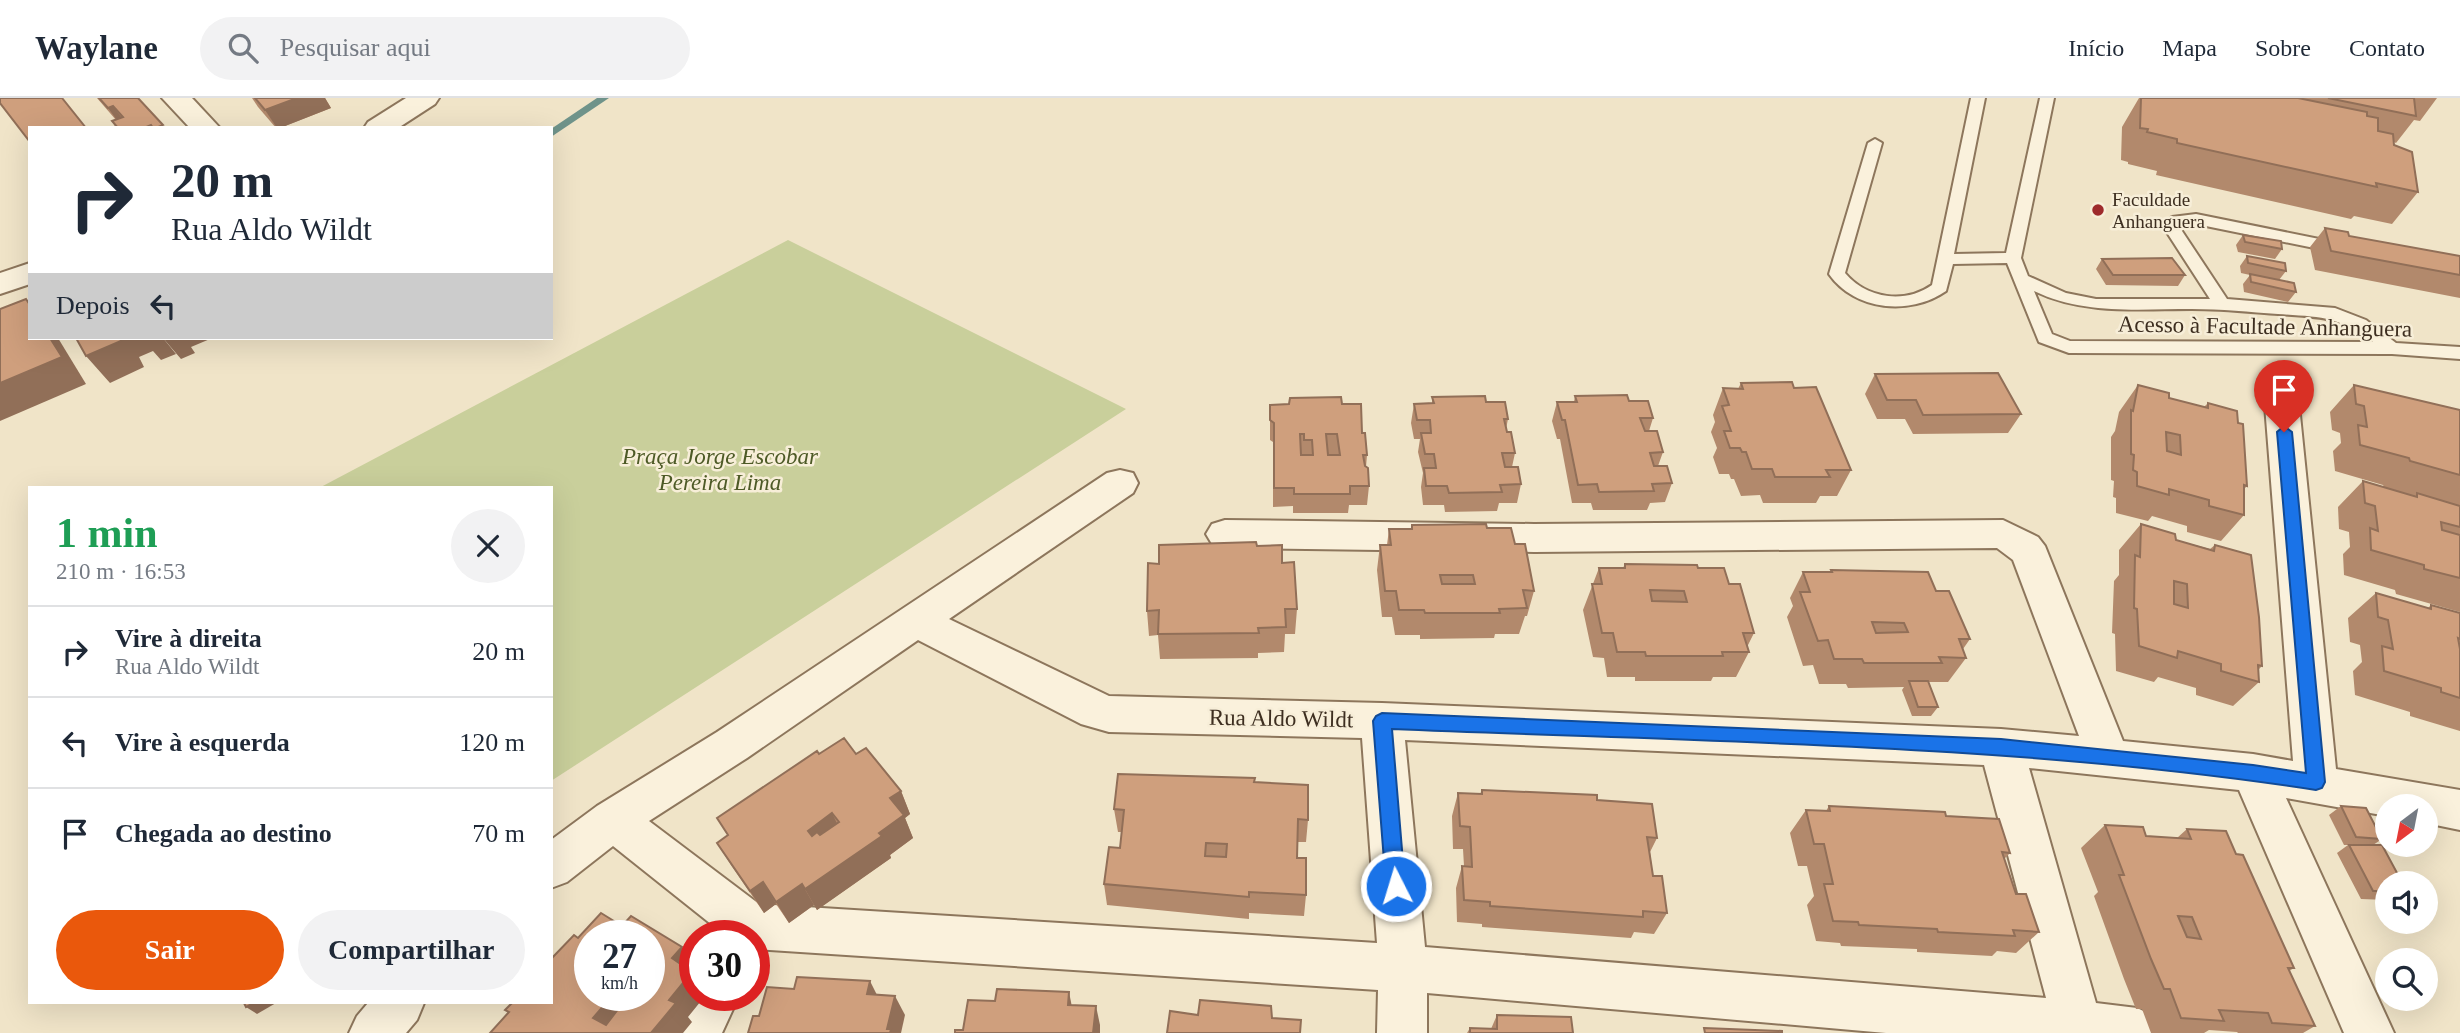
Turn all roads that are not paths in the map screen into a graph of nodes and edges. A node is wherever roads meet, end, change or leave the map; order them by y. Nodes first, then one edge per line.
1 (176, 98) edge
2 (425, 98) edge
3 (1978, 98) edge
4 (2047, 98) edge
5 (206, 115) edge
6 (381, 126) edge
7 (1875, 143) dead end
8 (2357, 251) edge
9 (1944, 258) junction
10 (2013, 258) junction
11 (28, 274) edge
12 (2022, 279) junction
13 (0, 284) edge
14 (2222, 304) junction
15 (2392, 348) junction
16 (2460, 353) edge
17 (2282, 405) dead end
18 (1120, 483) dead end
19 (1225, 534) dead end
20 (916, 621) junction
21 (1382, 721) junction
22 (2001, 747) junction
23 (2108, 758) junction
24 (2253, 773) junction
25 (2316, 782) junction
26 (2460, 810) edge
27 (613, 820) junction
28 (553, 865) edge
29 (734, 920) edge
30 (770, 932) edge
31 (1403, 968) junction
32 (399, 1004) edge
33 (707, 1011) edge
34 (2079, 1029) edge
35 (374, 1033) edge
36 (696, 1033) edge
37 (1402, 1033) edge
38 (2137, 1033) edge
39 (2369, 1033) edge

1 - 5 street
2 - 6 street
3 - 9 lane
4 - 10 lane
7 - 9 lane
8 - 14 lane
9 - 10 lane
10 - 12 lane
11 - 13 street
12 - 14 lane
12 - 15 lane, Acesso à Facultade Anhanguera
14 - 15 lane
15 - 16 lane, Acesso à Facultade Anhanguera
17 - 25 street
18 - 20 street
19 - 23 street
20 - 21 street, Rua Aldo Wildt
20 - 27 street
21 - 22 street, Rua Aldo Wildt
21 - 31 street
22 - 23 street, Rua Aldo Wildt
22 - 34 street
23 - 24 street, Rua Aldo Wildt
24 - 25 street, Rua Aldo Wildt
24 - 39 street
25 - 26 street, Rua Aldo Wildt
27 - 28 street
27 - 29 street
30 - 31 street
31 - 34 street
31 - 37 street
32 - 35 street
33 - 36 street
34 - 38 street

